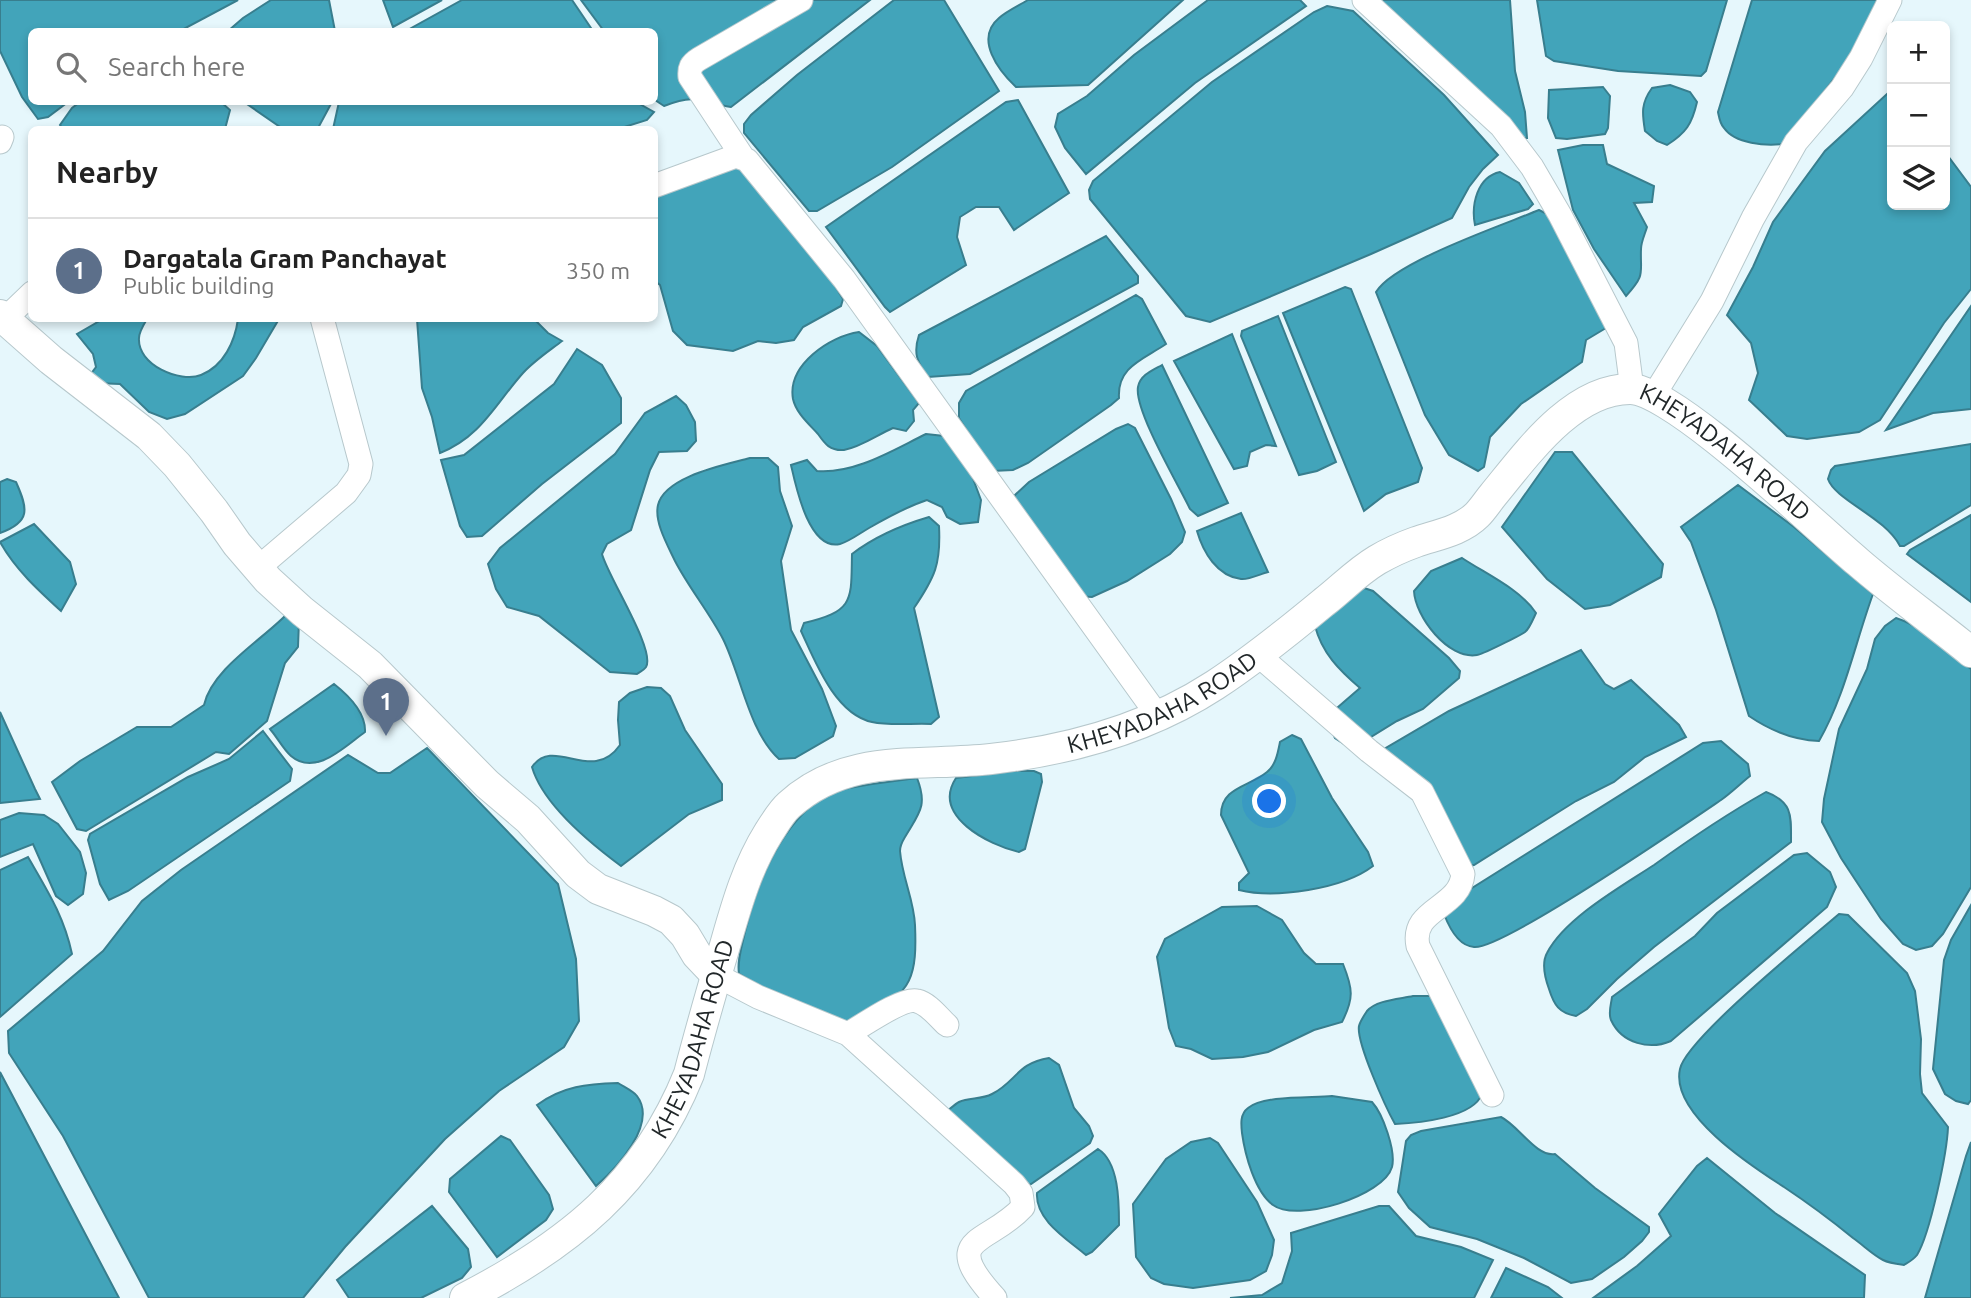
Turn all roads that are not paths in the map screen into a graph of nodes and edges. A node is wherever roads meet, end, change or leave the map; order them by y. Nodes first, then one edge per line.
1 (801, 0) edge
2 (1364, 0) edge
3 (1890, 0) edge
4 (742, 156) junction
5 (658, 184) edge
6 (28, 296) edge
7 (2, 317) edge
8 (323, 322) edge
9 (1646, 378) junction
10 (258, 568) junction
11 (1971, 652) edge
12 (1257, 654) junction
13 (1158, 716) junction
14 (716, 975) junction
15 (947, 1025) dead end
16 (848, 1034) junction
17 (1492, 1095) dead end
18 (465, 1298) edge
19 (995, 1298) edge

1 - 4 street
2 - 9 street
3 - 9 street
4 - 5 street
4 - 13 street
6 - 7 street
7 - 10 main road
8 - 10 street
9 - 11 main road, KHEYADAHA ROAD
9 - 12 main road, KHEYADAHA ROAD
10 - 14 main road
12 - 13 main road, KHEYADAHA ROAD
12 - 17 street
13 - 14 main road, KHEYADAHA ROAD
14 - 16 street
14 - 18 main road, KHEYADAHA ROAD
15 - 16 street
16 - 19 street

